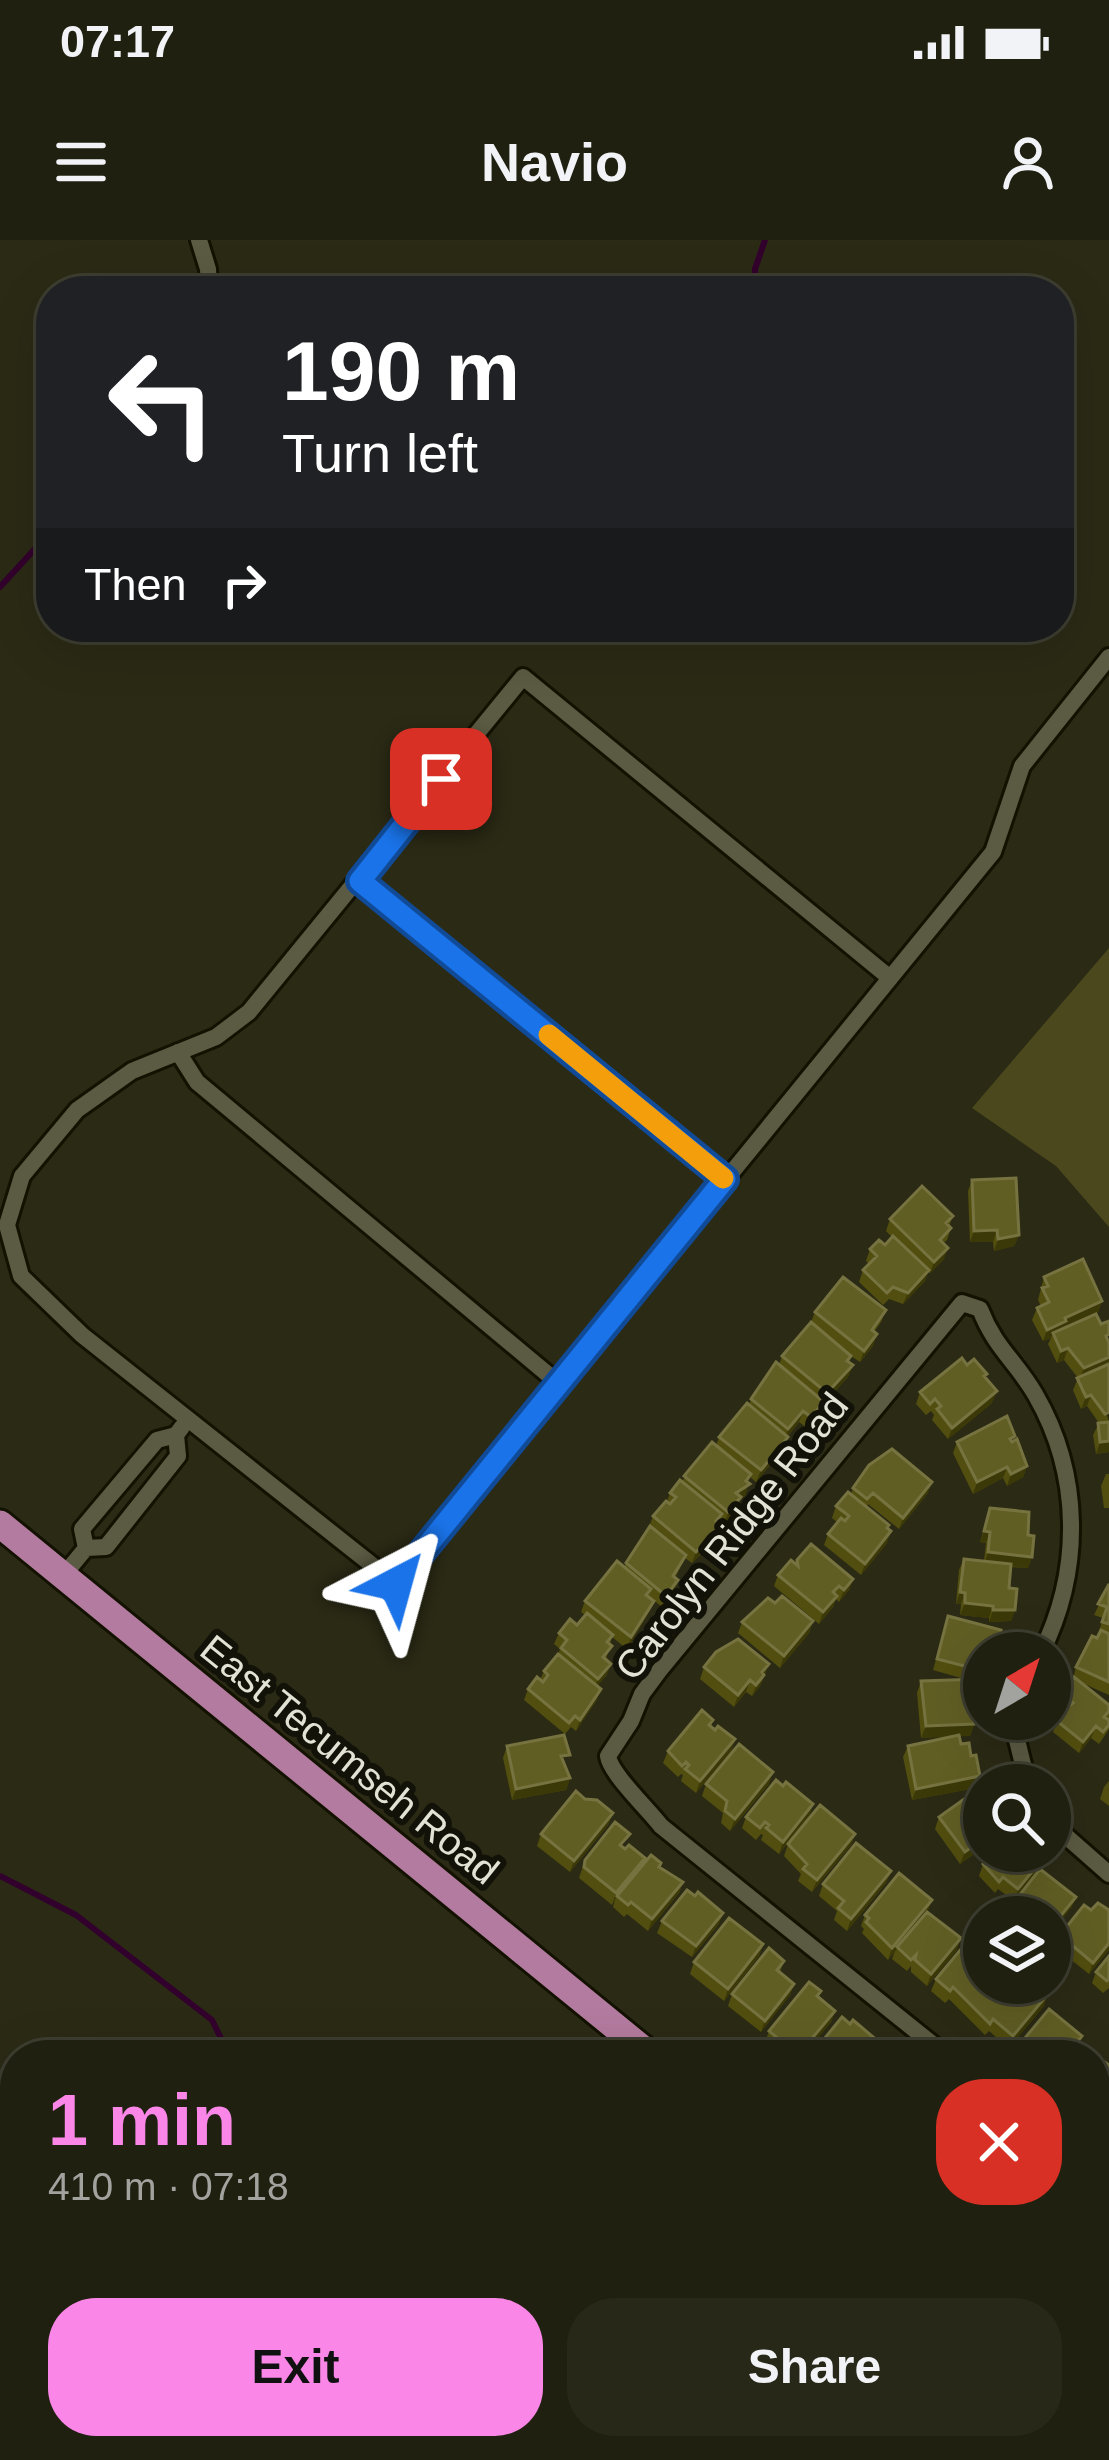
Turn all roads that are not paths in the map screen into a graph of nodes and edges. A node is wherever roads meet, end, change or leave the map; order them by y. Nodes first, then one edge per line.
1 (199, 240) edge
2 (206, 276) edge
3 (1109, 657) edge
4 (360, 881) junction
5 (890, 978) junction
6 (178, 1052) junction
7 (725, 1179) junction
8 (557, 1382) junction
9 (181, 1428) junction
10 (0, 1524) edge
11 (86, 1548) junction
12 (63, 1576) junction
13 (1052, 1632) edge
14 (1071, 1841) edge
15 (1109, 1874) edge
16 (632, 2040) edge
17 (927, 2040) edge

1 - 2 street
3 - 5 street
4 - 5 street
4 - 6 street
4 - 7 street
5 - 7 street
6 - 8 street
6 - 9 street
7 - 8 street
8 - 9 street
9 - 11 street
9 - 11 street
10 - 12 main road, East Tecumseh Road
11 - 12 street
12 - 16 main road, East Tecumseh Road
13 - 17 street, Carolyn Ridge Road
14 - 15 street

